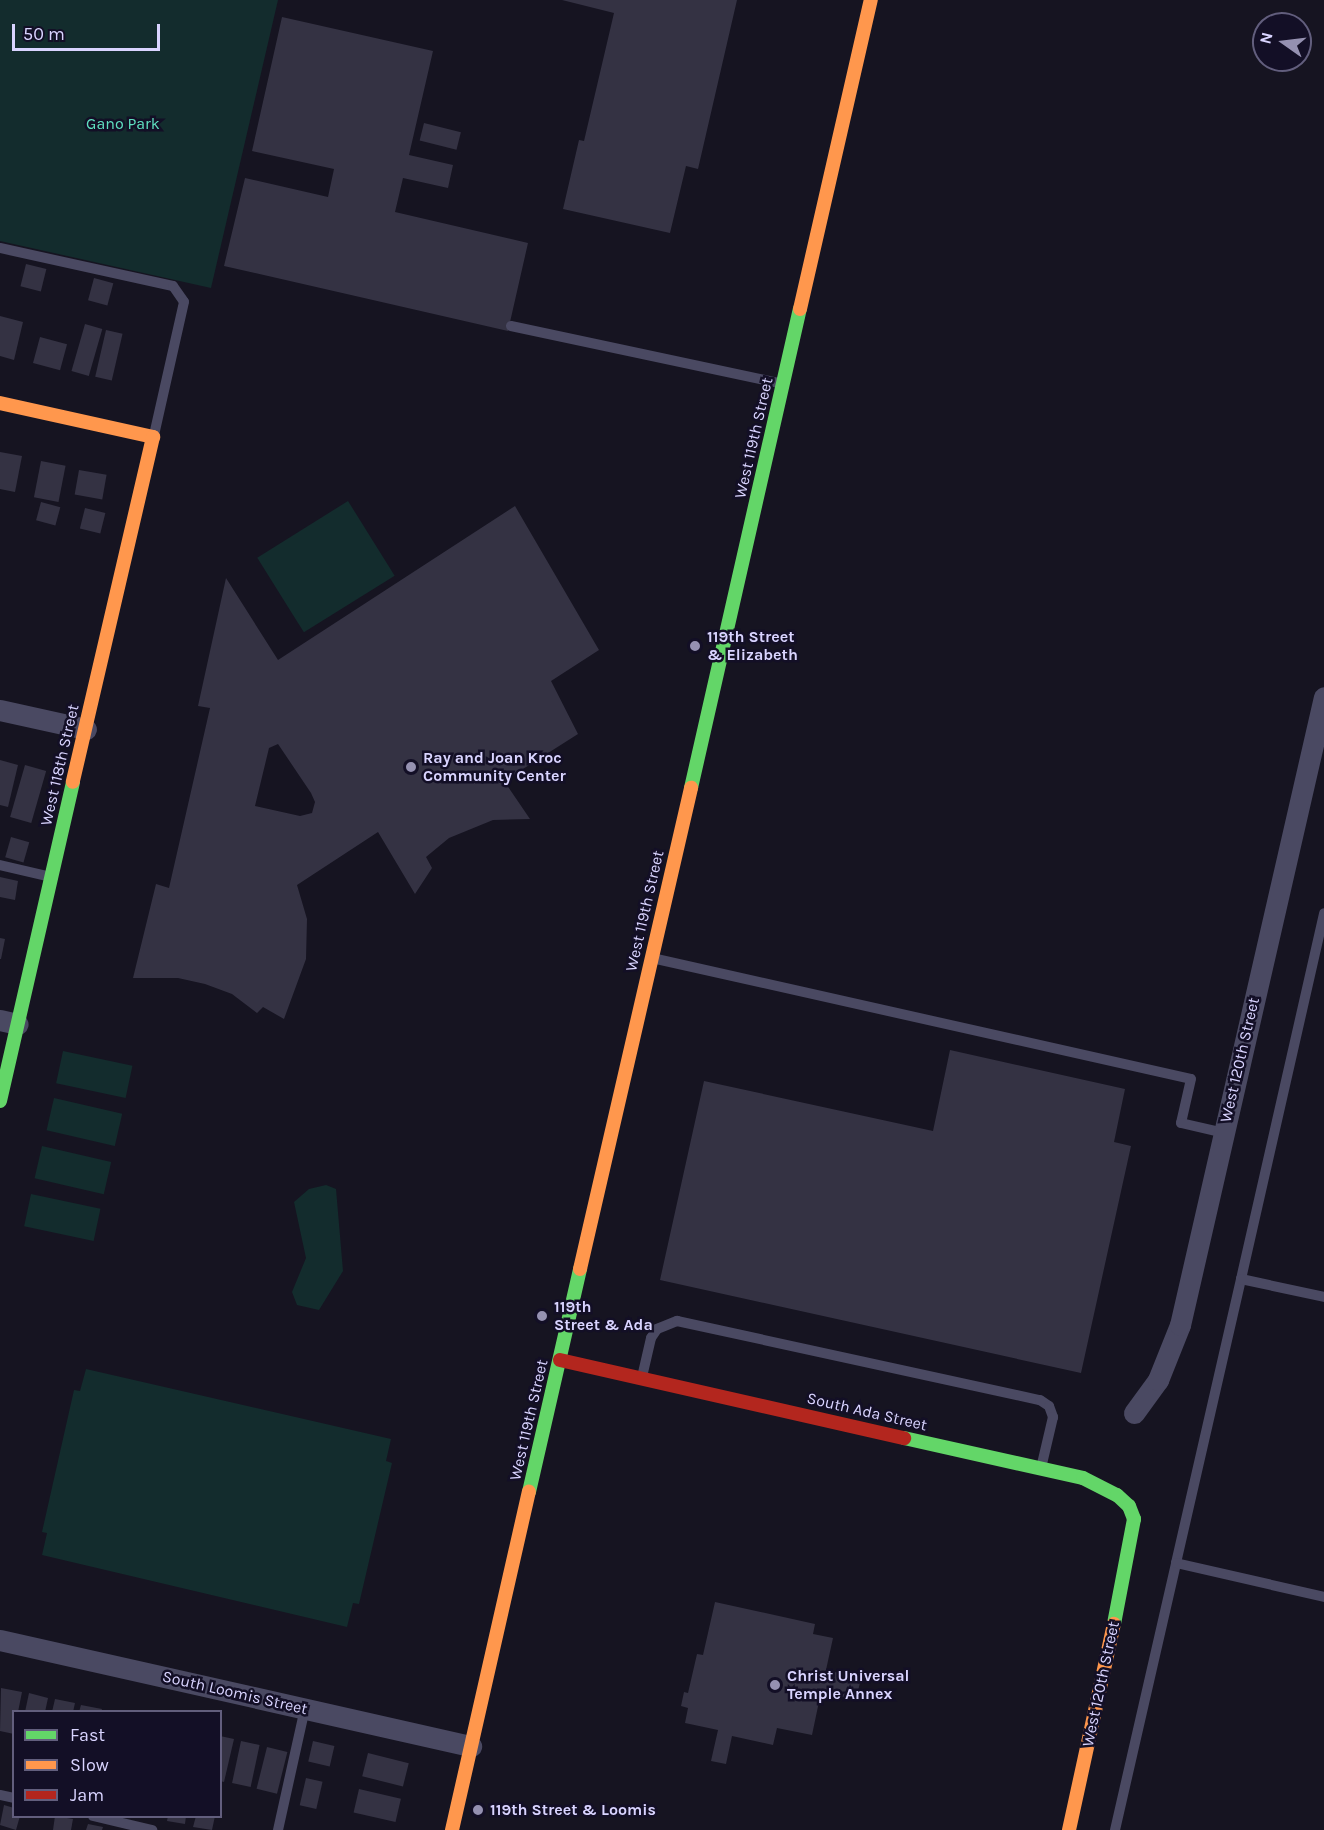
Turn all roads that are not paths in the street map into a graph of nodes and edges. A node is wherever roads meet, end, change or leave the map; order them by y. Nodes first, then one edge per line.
1 (871, 0) edge
2 (0, 248) edge
3 (511, 326) dead end
4 (783, 384) junction
5 (0, 403) edge
6 (153, 437) junction
7 (1324, 698) edge
8 (0, 710) edge
9 (86, 729) junction
10 (0, 866) edge
11 (51, 877) junction
12 (1324, 913) edge
13 (652, 958) junction
14 (9, 1022) edge
15 (0, 1101) edge
16 (1224, 1133) junction
17 (1241, 1279) junction
18 (1324, 1297) edge
19 (560, 1360) junction
20 (642, 1379) junction
21 (1134, 1413) dead end
22 (1041, 1468) junction
23 (1133, 1538) joint
24 (1176, 1563) junction
25 (1324, 1597) edge
26 (0, 1640) edge
27 (305, 1708) junction
28 (471, 1746) junction
29 (101, 1818) edge
30 (152, 1830) edge
31 (278, 1830) edge
32 (452, 1830) edge
33 (1069, 1830) edge
34 (1115, 1830) edge

1 - 4 street, West 119th Street
2 - 6 lane
3 - 4 lane
4 - 13 street, West 119th Street
5 - 6 street
6 - 9 street, West 118th Street
7 - 16 street, West 120th Street
8 - 9 street
9 - 11 street, West 118th Street
10 - 11 lane
11 - 14 street, West 118th Street
12 - 17 lane
13 - 16 lane
13 - 19 street, West 119th Street
14 - 15 street, West 118th Street
16 - 21 street, West 120th Street
17 - 18 lane
17 - 24 lane
19 - 20 street, South Ada Street
19 - 28 street, West 119th Street
20 - 22 street, South Ada Street
20 - 22 lane
22 - 23 street, South Ada Street
23 - 33 street, West 120th Street
24 - 25 lane
24 - 34 lane
26 - 27 street, South Loomis Street
27 - 28 street, South Loomis Street
27 - 31 lane
28 - 32 street, West 119th Street
29 - 30 lane

